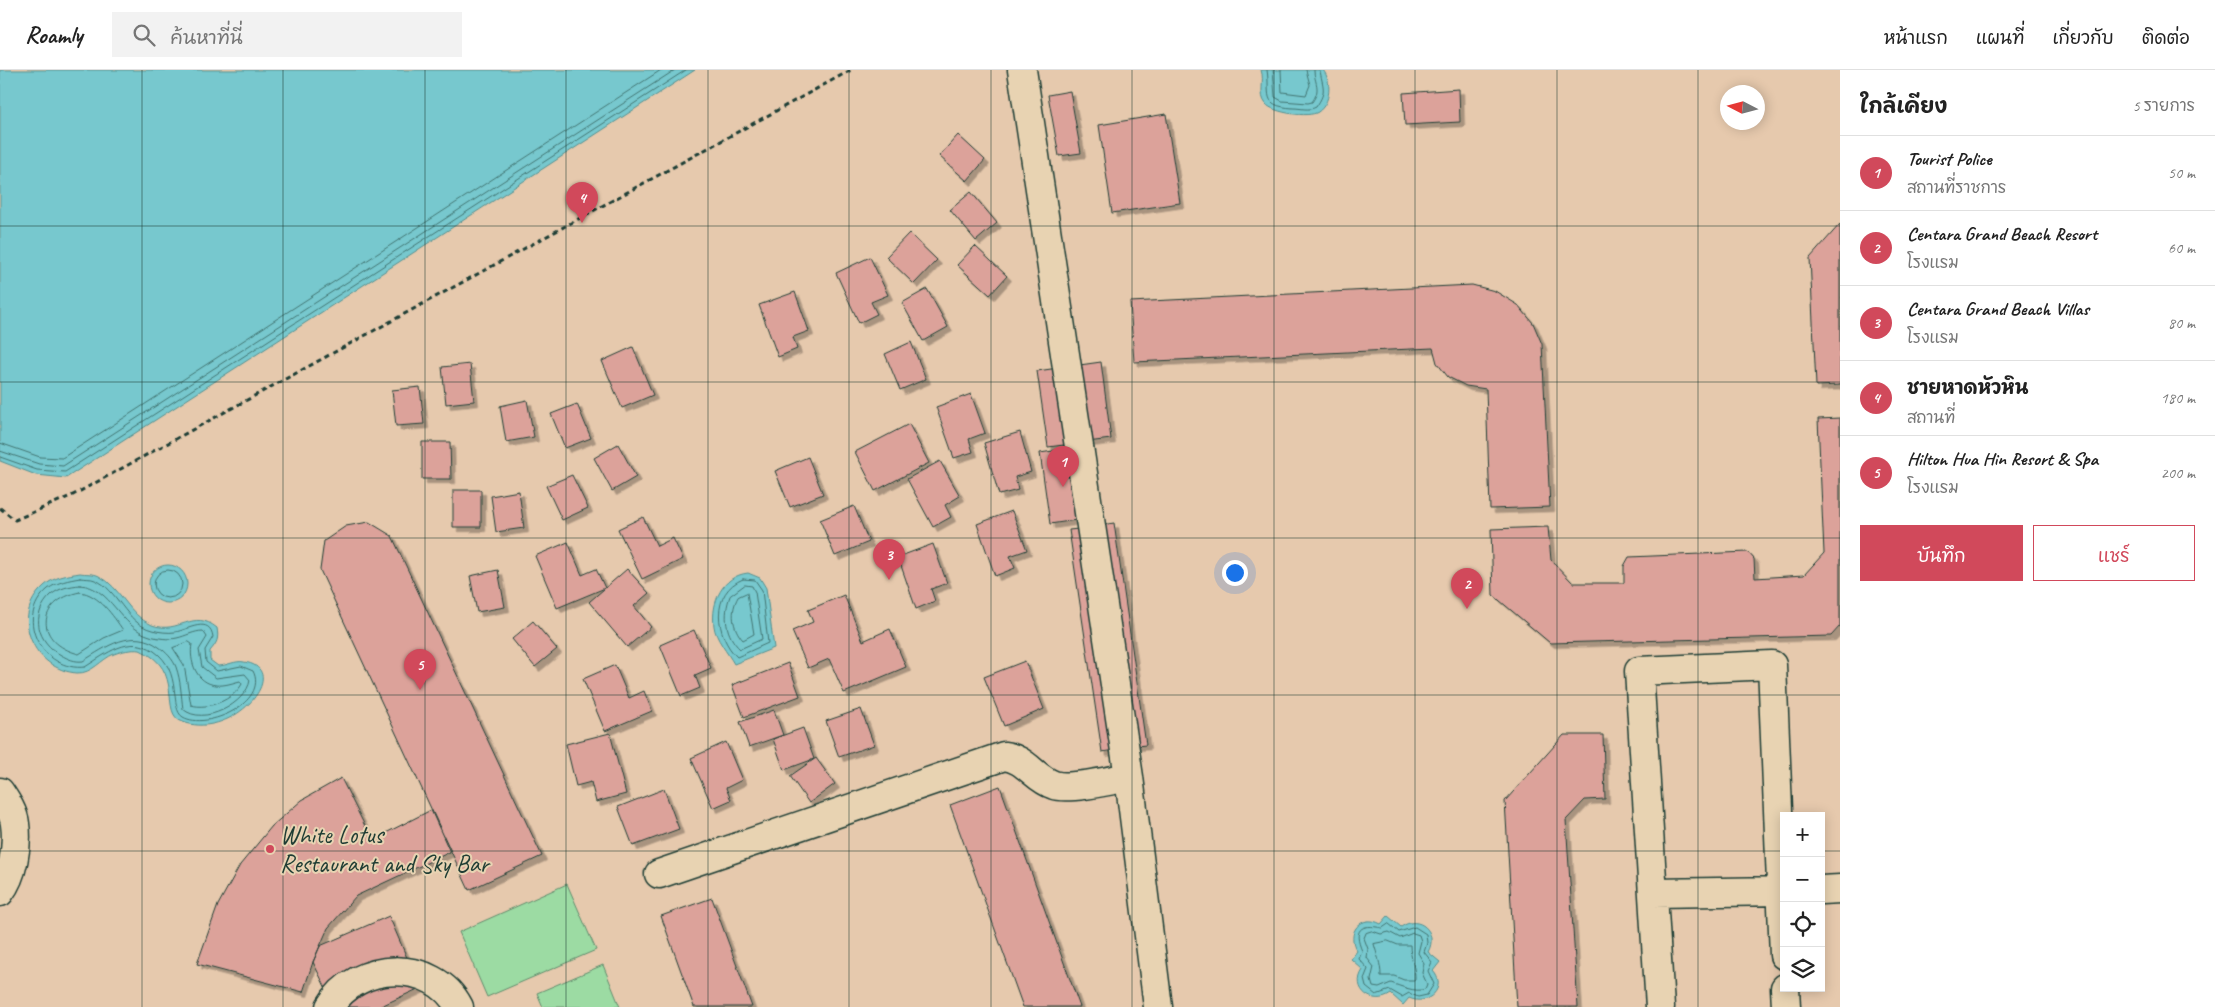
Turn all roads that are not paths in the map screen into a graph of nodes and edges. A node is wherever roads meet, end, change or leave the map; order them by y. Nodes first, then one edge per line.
1 (1022, 70) edge
2 (1129, 777) junction
3 (0, 792) edge
4 (1780, 857) edge
5 (659, 874) dead end
6 (1840, 889) edge
7 (1825, 890) edge
8 (1780, 891) edge
9 (0, 892) edge
10 (1653, 893) junction
11 (1782, 902) edge
12 (1784, 947) edge
13 (1785, 992) edge
14 (330, 1007) edge
15 (459, 1007) edge
16 (1158, 1007) edge
17 (1660, 1007) edge
18 (1786, 1007) edge

1 - 2 street
2 - 5 street
2 - 16 street
3 - 9 street
4 - 10 street
6 - 7 street
8 - 10 street
10 - 17 street
11 - 12 street
13 - 18 street
14 - 15 street

